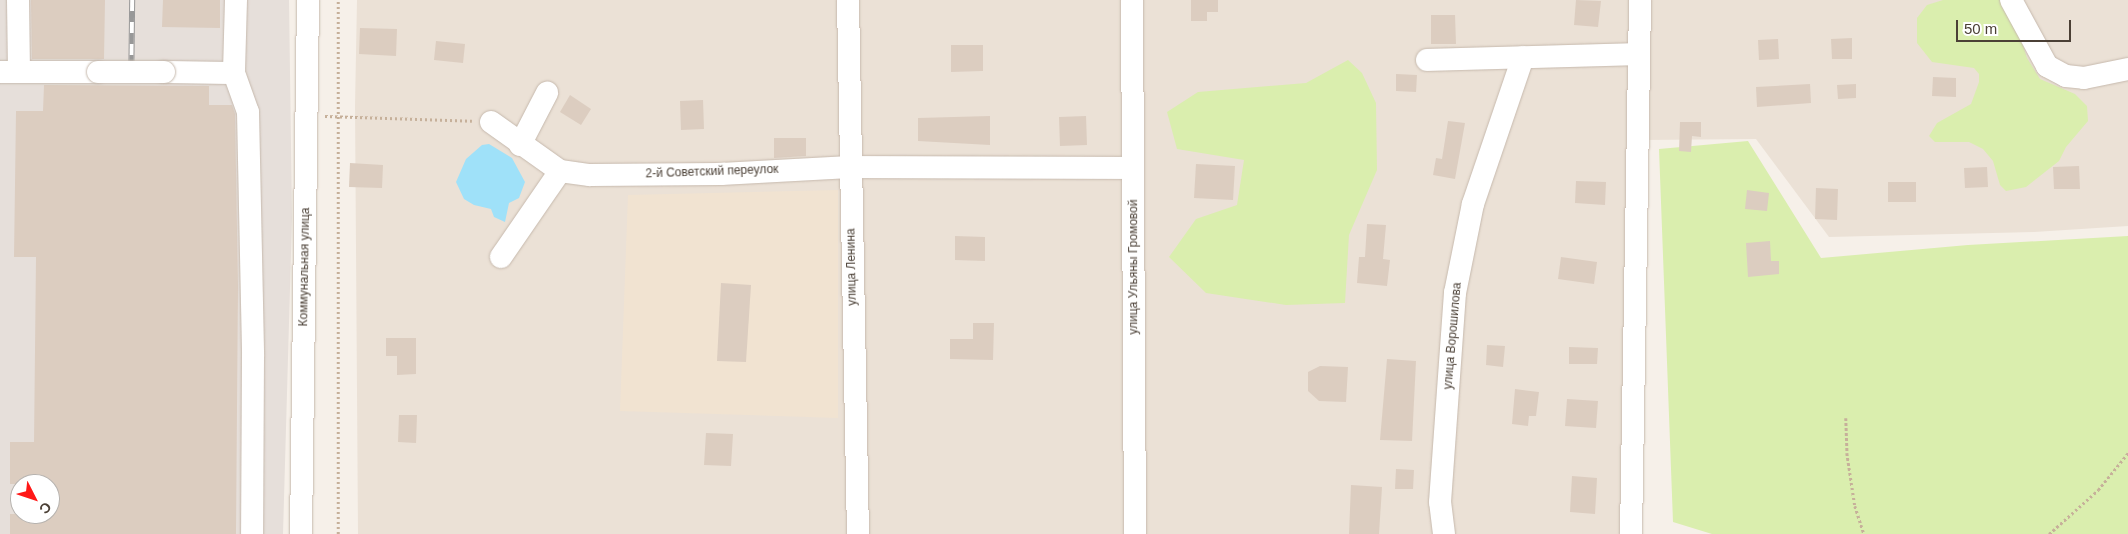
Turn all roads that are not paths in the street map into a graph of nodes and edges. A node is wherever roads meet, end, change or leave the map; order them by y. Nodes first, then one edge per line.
1 (18, 0) edge
2 (236, 0) edge
3 (308, 0) edge
4 (848, 0) edge
5 (1132, 0) edge
6 (1640, 0) edge
7 (2011, 0) edge
8 (1639, 54) junction
9 (1523, 57) junction
10 (1427, 60) dead end
11 (2128, 69) edge
12 (9, 72) edge
13 (234, 72) junction
14 (547, 93) dead end
15 (491, 122) road end
16 (520, 145) junction
17 (850, 167) junction
18 (1133, 168) junction
19 (560, 171) junction
20 (501, 257) dead end
21 (252, 534) edge
22 (301, 534) edge
23 (858, 534) edge
24 (1135, 534) edge
25 (1444, 534) edge
26 (1632, 534) edge

1 - 12 street
2 - 13 street
3 - 22 street, Коммунальная улица
4 - 17 street, улица Ленина
5 - 18 street, улица Ульяны Громовой
6 - 8 street
7 - 11 street
8 - 9 street
8 - 26 street
9 - 10 street
9 - 25 street, улица Ворошилова
12 - 13 street, bridge
13 - 21 street
14 - 16 street
15 - 16 street, 2-й Советский переулок
16 - 19 street, 2-й Советский переулок
17 - 18 street, 2-й Советский переулок
17 - 19 street, 2-й Советский переулок
17 - 23 street, улица Ленина
18 - 24 street, улица Ульяны Громовой
19 - 20 street

